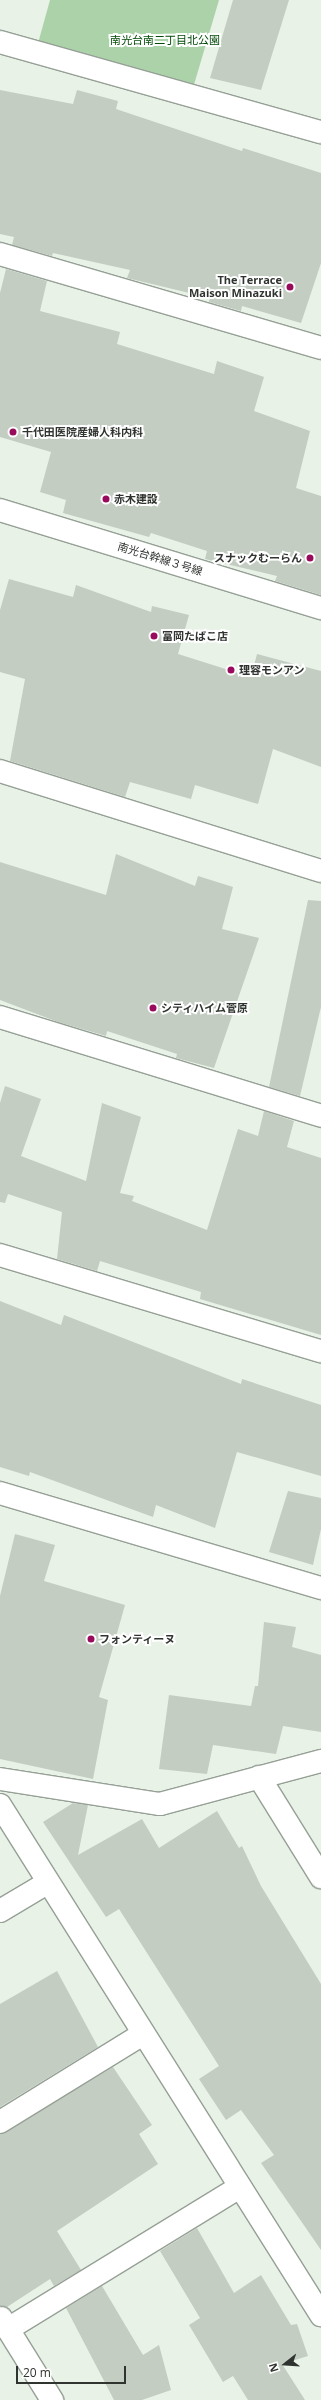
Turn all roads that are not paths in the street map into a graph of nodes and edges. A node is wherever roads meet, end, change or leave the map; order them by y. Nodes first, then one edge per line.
1 (0, 42) edge
2 (321, 132) edge
3 (0, 254) edge
4 (321, 348) edge
5 (0, 510) edge
6 (321, 608) edge
7 (0, 771) edge
8 (321, 871) edge
9 (0, 1017) edge
10 (321, 1116) edge
11 (0, 1254) edge
12 (321, 1351) edge
13 (0, 1493) edge
14 (321, 1588) edge
15 (321, 1761) edge
16 (0, 1778) edge
17 (259, 1778) junction
18 (0, 1805) edge
19 (321, 1877) edge
20 (47, 1882) junction
21 (0, 1911) edge
22 (143, 2034) junction
23 (0, 2122) edge
24 (240, 2187) junction
25 (321, 2315) edge
26 (4, 2323) edge
27 (52, 2400) edge

1 - 2 street
3 - 4 street
5 - 6 street, 南光台幹線３号線
7 - 8 street
9 - 10 street
11 - 12 street
13 - 14 street
15 - 17 street
16 - 17 street
17 - 19 street
18 - 20 street
20 - 21 street
20 - 22 street
22 - 23 street
22 - 24 street
24 - 25 street
24 - 26 street
26 - 27 street

